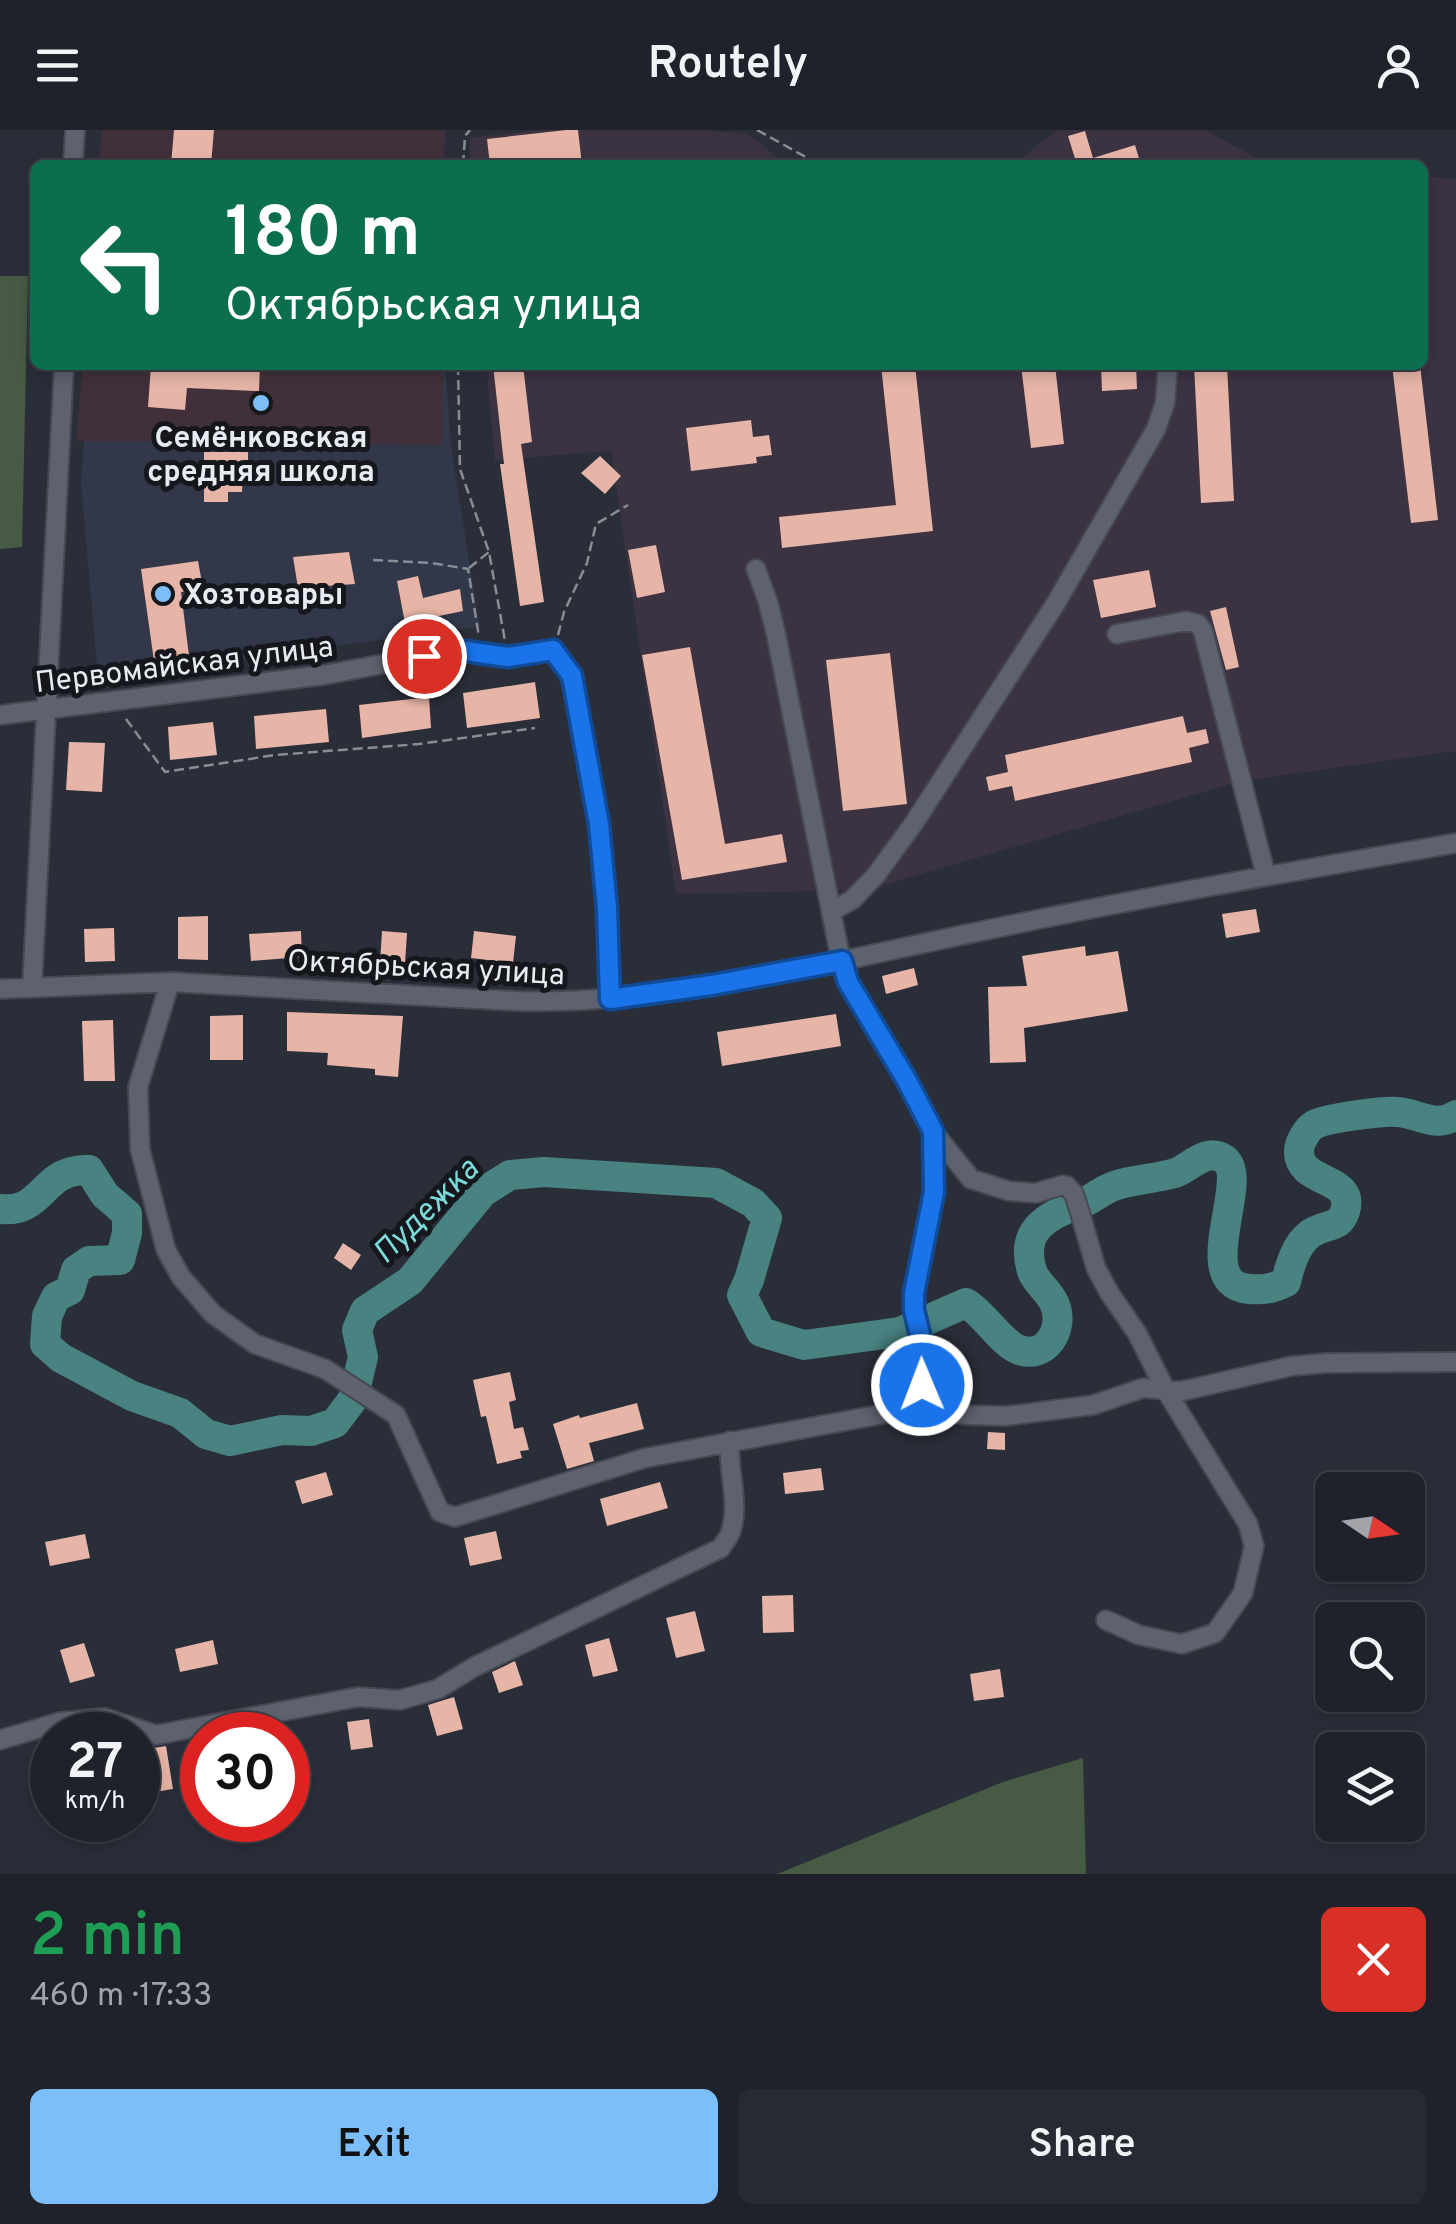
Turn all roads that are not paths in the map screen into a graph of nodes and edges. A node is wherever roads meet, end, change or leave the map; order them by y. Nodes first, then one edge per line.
1 (75, 130) edge
2 (73, 160) edge
3 (64, 370) edge
4 (1168, 370) edge
5 (756, 568) dead end
6 (1118, 634) dead end
7 (46, 710) junction
8 (0, 716) edge
9 (1456, 843) edge
10 (1266, 876) junction
11 (832, 911) junction
12 (842, 961) junction
13 (170, 982) junction
14 (32, 988) junction
15 (0, 989) edge
16 (610, 999) junction
17 (933, 1131) junction
18 (1456, 1362) edge
19 (1164, 1390) junction
20 (921, 1406) junction
21 (730, 1442) junction
22 (1106, 1620) dead end
23 (0, 1740) edge

1 - 2 street
3 - 7 street
4 - 11 street
5 - 11 street
6 - 10 street
7 - 8 street, Первомайская улица
7 - 14 street
7 - 16 street, Первомайская улица
9 - 10 street, Октябрьская улица
10 - 12 street, Октябрьская улица
11 - 12 street
12 - 16 street, Октябрьская улица
12 - 17 street
13 - 14 street, Октябрьская улица
13 - 16 street, Октябрьская улица
13 - 21 street
14 - 15 street, Октябрьская улица
17 - 19 street
17 - 20 street
18 - 19 street
19 - 20 street
19 - 22 street
20 - 21 street
21 - 23 street

